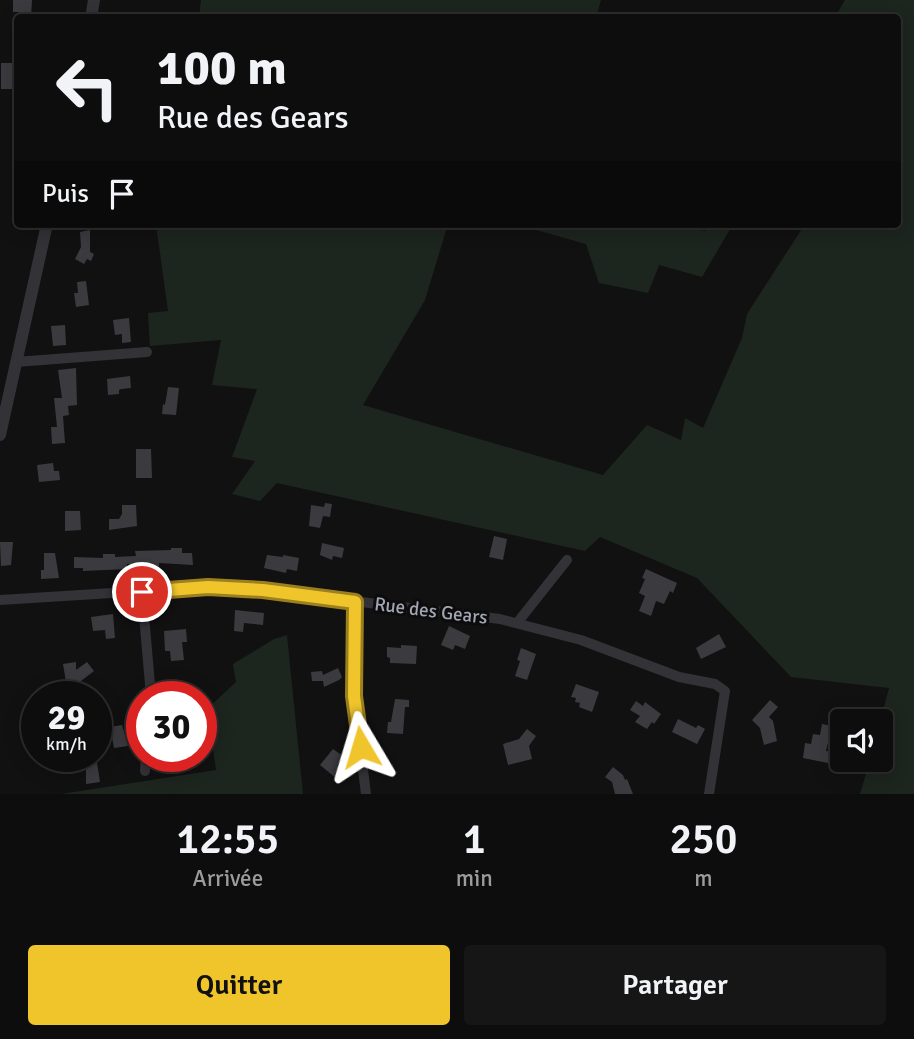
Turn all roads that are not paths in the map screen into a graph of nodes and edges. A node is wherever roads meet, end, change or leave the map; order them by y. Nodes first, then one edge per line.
1 (46, 228) edge
2 (147, 352) dead end
3 (16, 362) junction
4 (0, 435) edge
5 (567, 561) dead end
6 (142, 592) junction
7 (0, 600) edge
8 (355, 602) junction
9 (517, 623) junction
10 (150, 681) edge
11 (711, 792) edge
12 (366, 794) edge

1 - 3 street
2 - 3 street
3 - 4 street
5 - 9 street
6 - 7 street, Rue des Gears
6 - 8 street, Rue des Gears
6 - 10 street
8 - 9 street, Rue des Gears
8 - 12 street
9 - 11 street, Rue des Gears

